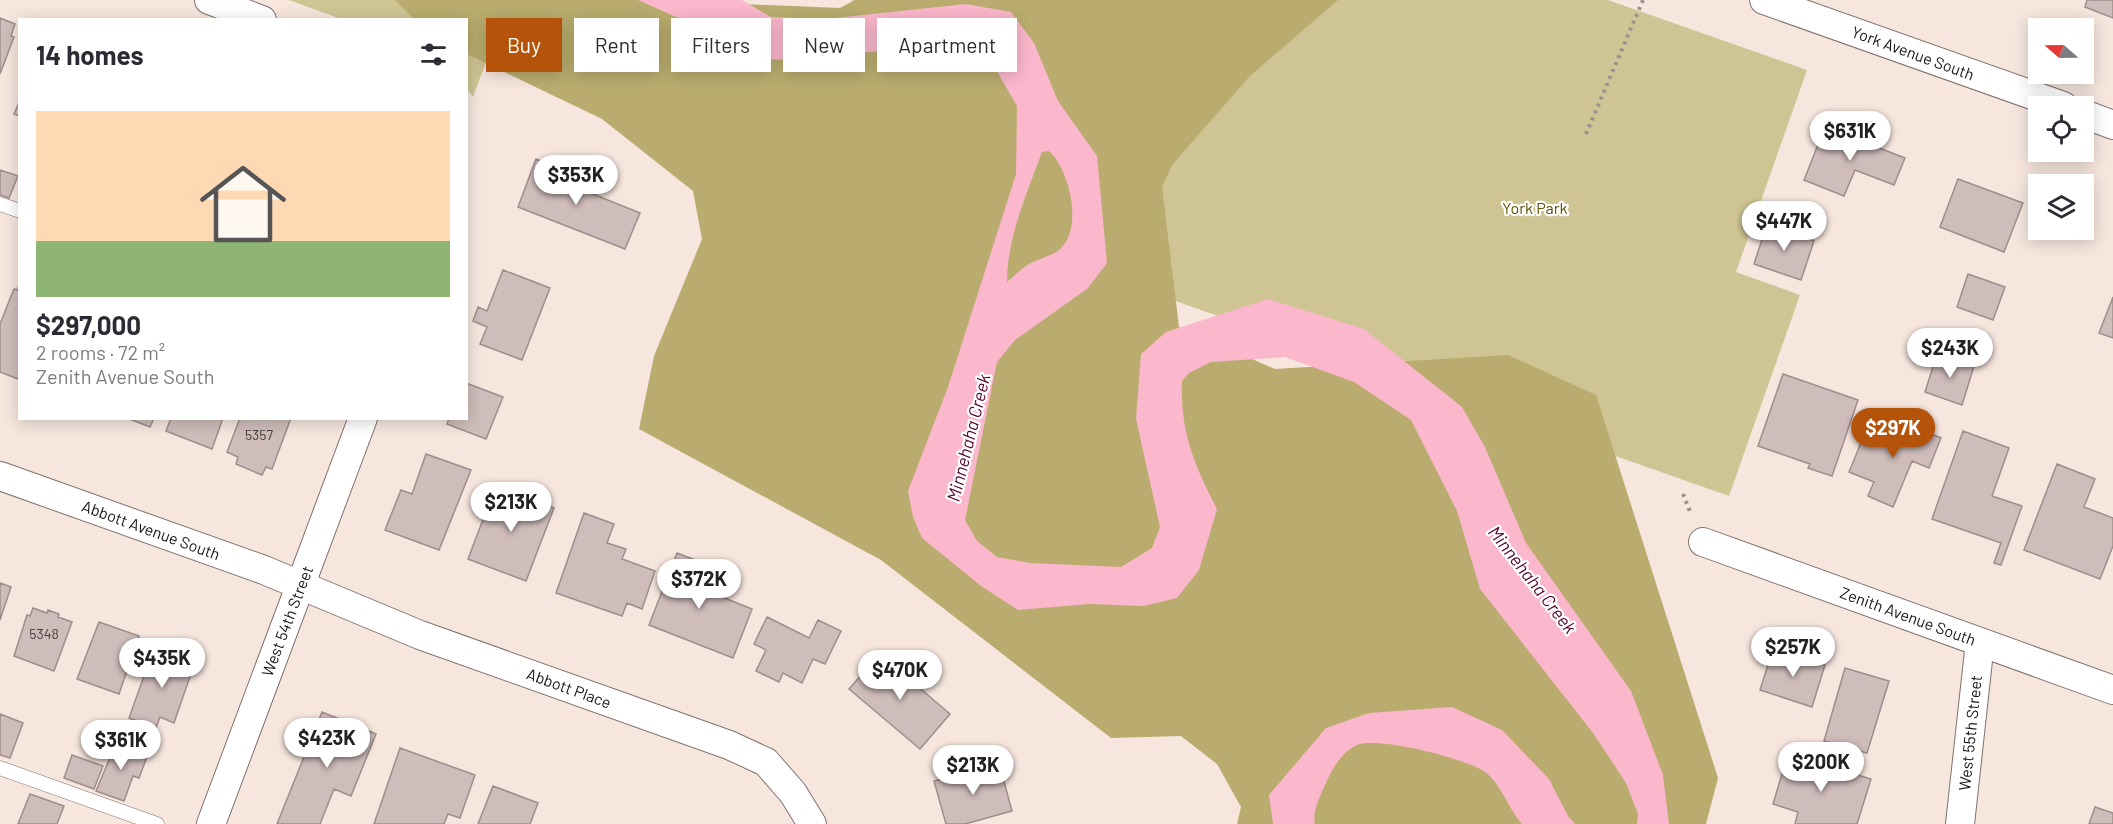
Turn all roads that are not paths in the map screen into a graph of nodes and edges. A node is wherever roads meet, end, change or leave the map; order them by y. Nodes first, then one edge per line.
1 (209, 0) edge
2 (1764, 0) edge
3 (257, 18) edge
4 (2034, 96) edge
5 (2094, 117) edge
6 (2113, 124) edge
7 (0, 204) edge
8 (18, 210) edge
9 (362, 420) edge
10 (0, 476) edge
11 (1703, 542) dead end
12 (300, 587) junction
13 (1980, 642) junction
14 (2113, 690) edge
15 (0, 768) edge
16 (157, 824) edge
17 (211, 824) edge
18 (812, 824) edge
19 (1960, 824) edge

1 - 3 street
2 - 4 street, York Avenue South
5 - 6 street
7 - 8 lane
9 - 12 street, West 54th Street
10 - 12 street, Abbott Avenue South
11 - 13 street, Zenith Avenue South
12 - 17 street, West 54th Street
12 - 18 street, Abbott Place
13 - 14 street, Zenith Avenue South
13 - 19 street, West 55th Street
15 - 16 lane

